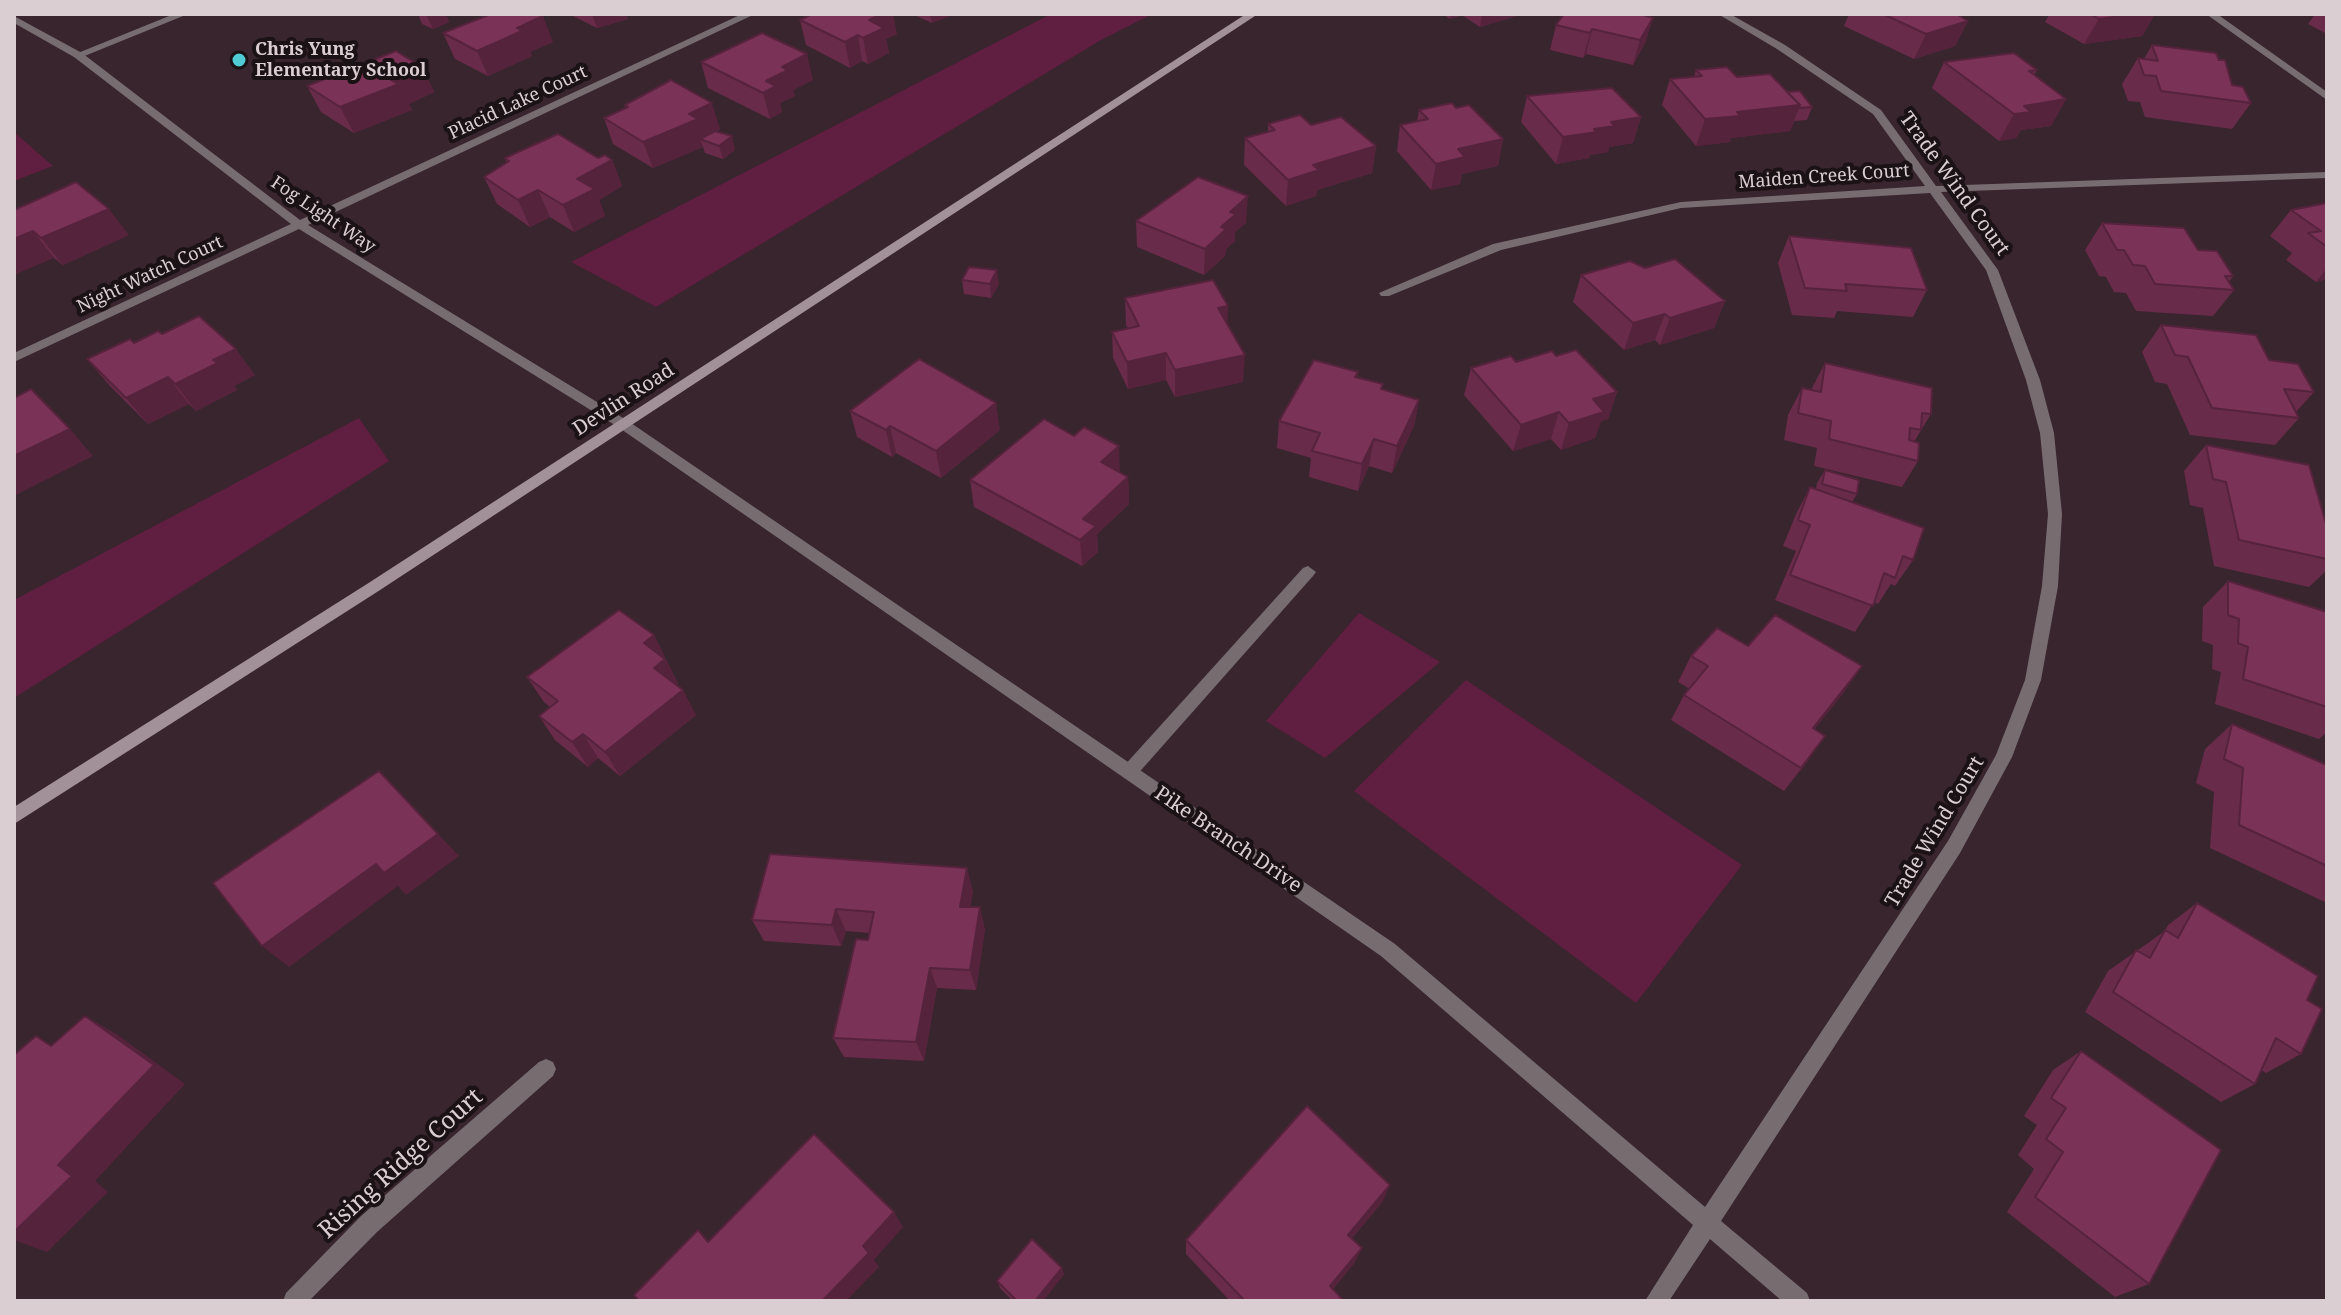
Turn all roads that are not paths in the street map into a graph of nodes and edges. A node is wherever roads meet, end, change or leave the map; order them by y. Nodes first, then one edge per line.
1 (183, 14) edge
2 (750, 14) edge
3 (1253, 14) edge
4 (1723, 14) edge
5 (2211, 14) edge
6 (14, 19) edge
7 (78, 55) junction
8 (2327, 97) edge
9 (2327, 175) edge
10 (1936, 189) junction
11 (300, 225) junction
12 (1385, 293) dead end
13 (14, 358) edge
14 (623, 424) junction
15 (1308, 572) dead end
16 (1129, 772) junction
17 (14, 816) edge
18 (546, 1069) dead end
19 (1705, 1223) junction
20 (294, 1301) edge
21 (1656, 1301) edge
22 (1799, 1301) edge

1 - 7 street
2 - 11 street, Placid Lake Court
3 - 14 main road, Devlin Road
4 - 10 street, Trade Wind Court
5 - 8 street
6 - 7 street, Fog Light Way
7 - 11 street, Fog Light Way
9 - 10 street, Maiden Creek Court
10 - 12 street, Maiden Creek Court
10 - 19 street, Trade Wind Court
11 - 13 street, Night Watch Court
11 - 14 street, Fog Light Way
14 - 16 street, Pike Branch Drive
14 - 17 main road, Devlin Road
15 - 16 street
16 - 19 street, Pike Branch Drive
18 - 20 street, Rising Ridge Court
19 - 21 street, Trade Wind Court
19 - 22 street, Pike Branch Drive

